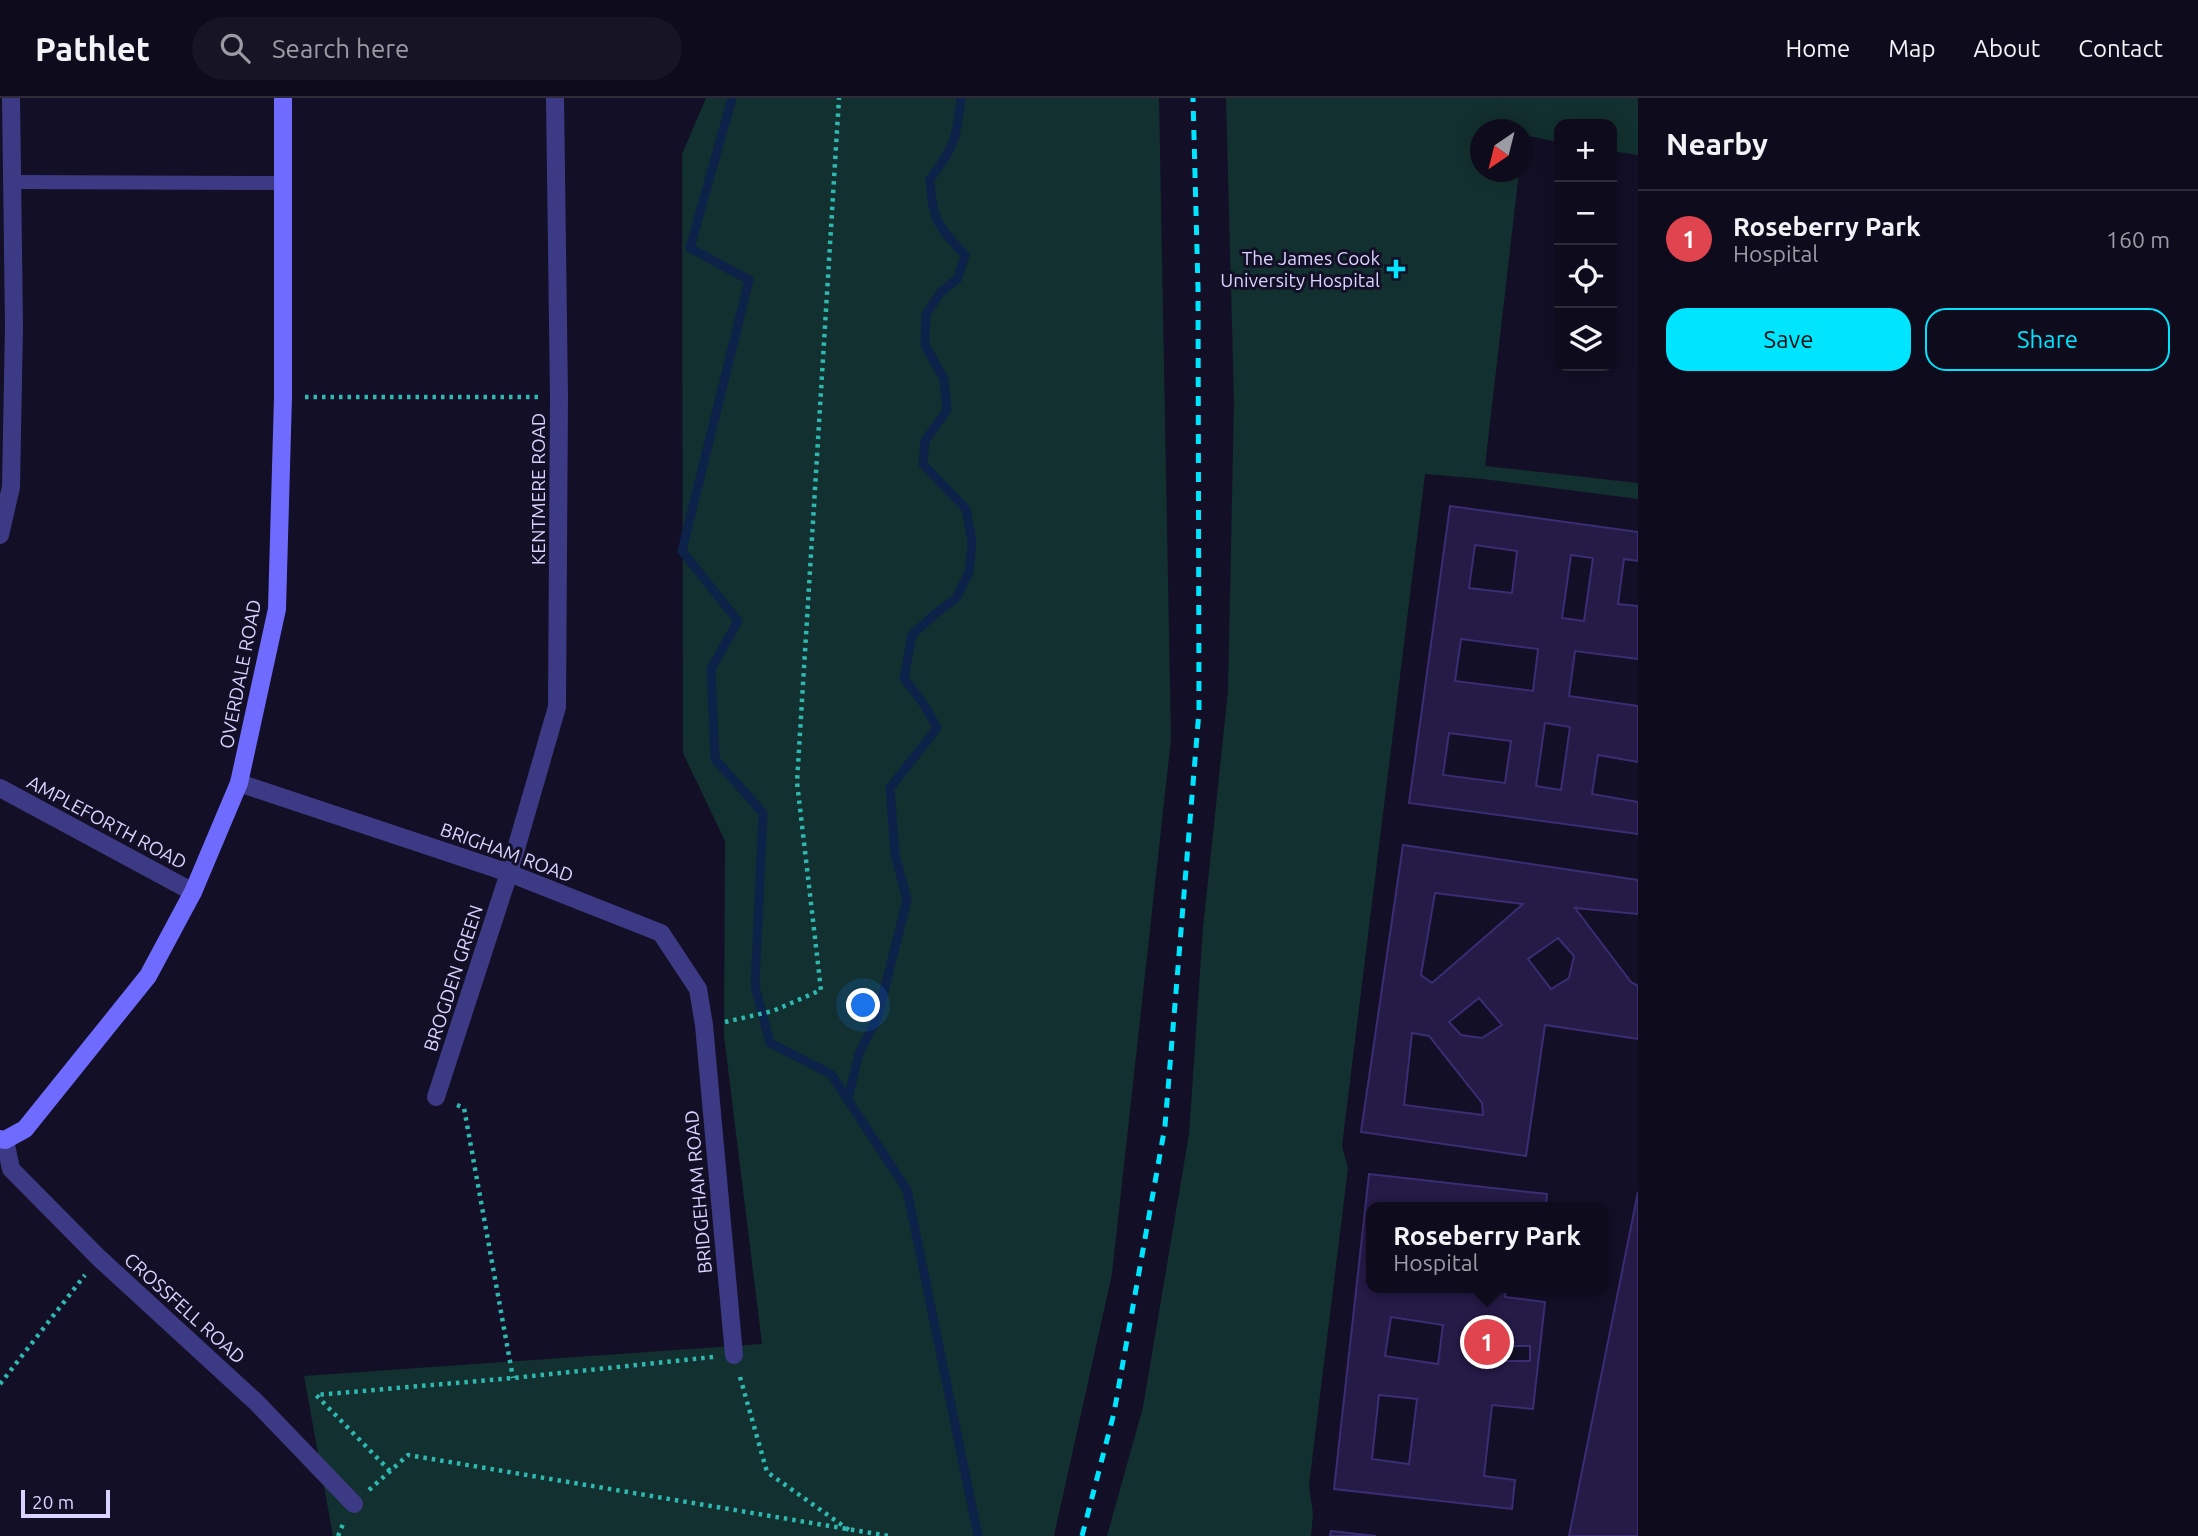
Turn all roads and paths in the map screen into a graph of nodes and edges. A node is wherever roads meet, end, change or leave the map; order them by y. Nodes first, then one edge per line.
1 (11, 98) edge
2 (283, 98) edge
3 (555, 98) edge
4 (839, 98) edge
5 (12, 182) junction
6 (283, 183) junction
7 (283, 397) junction
8 (559, 397) junction
9 (0, 535) edge
10 (239, 783) junction
11 (0, 788) edge
12 (509, 873) junction
13 (193, 892) junction
14 (741, 1020) dead end
15 (704, 1025) joint
16 (436, 1097) joint
17 (3, 1139) edge
18 (99, 1258) junction
19 (734, 1355) junction
20 (513, 1378) junction
21 (0, 1384) edge
22 (390, 1471) junction
23 (354, 1504) joint
24 (849, 1530) junction
25 (889, 1536) edge

1 - 5 street
2 - 6 street, OVERDALE ROAD
3 - 8 street, KENTMERE ROAD
4 - 14 path
5 - 6 lane
5 - 9 street
6 - 7 street, OVERDALE ROAD
7 - 8 path
7 - 10 street, OVERDALE ROAD
8 - 12 street, KENTMERE ROAD
10 - 12 street, BRIGHAM ROAD
10 - 13 street, OVERDALE ROAD
11 - 13 street, AMPLEFORTH ROAD
12 - 15 street, BRIGHAM ROAD
12 - 16 street, BROGDEN GREEN
13 - 17 street, OVERDALE ROAD
15 - 19 street, BRIDGEHAM ROAD
16 - 20 path
17 - 18 street, CROSSFELL ROAD
18 - 21 path
18 - 23 street, CROSSFELL ROAD
19 - 20 path
19 - 24 path
20 - 22 path
22 - 23 path
22 - 24 path
24 - 25 path

